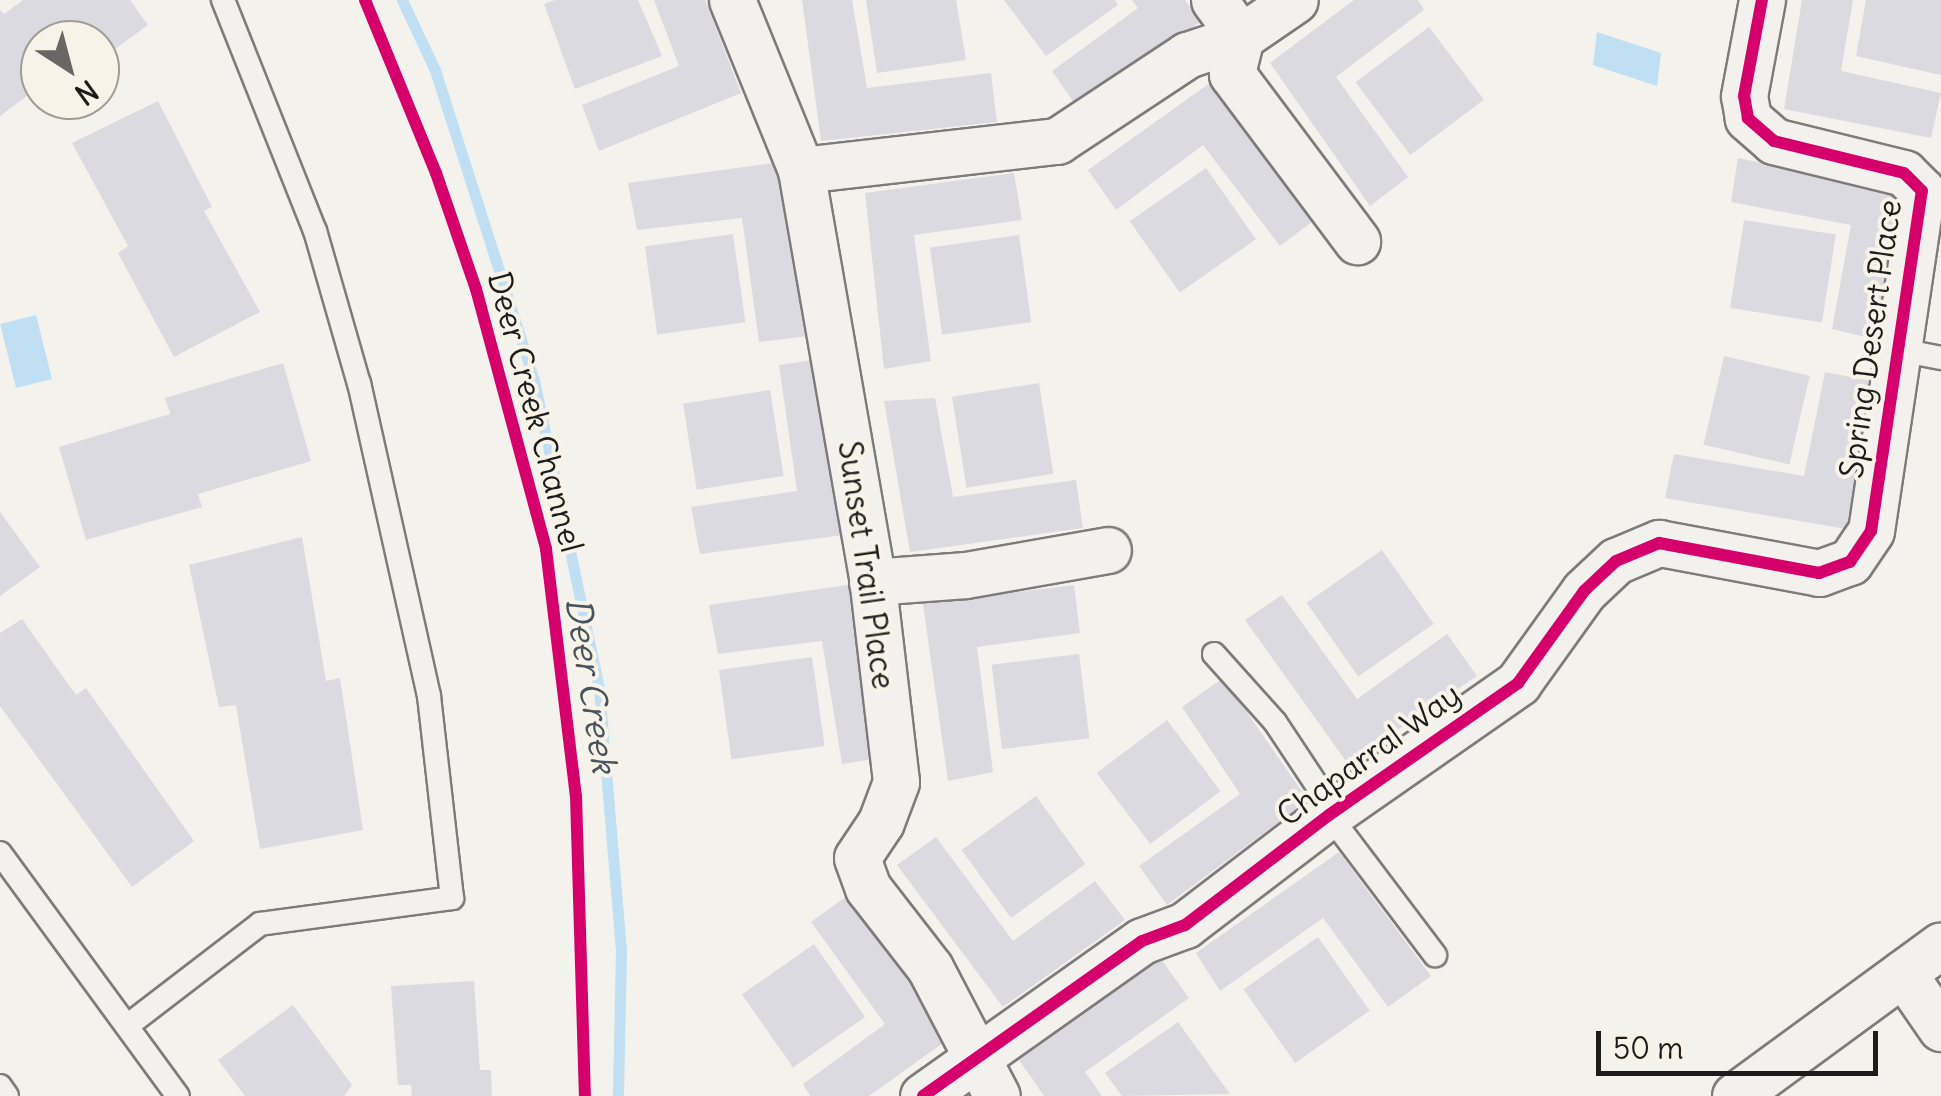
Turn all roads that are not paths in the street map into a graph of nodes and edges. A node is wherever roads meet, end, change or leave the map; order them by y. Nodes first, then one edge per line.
1 (224, 0) edge
2 (732, 0) edge
3 (1214, 0) edge
4 (1295, 0) edge
5 (1762, 0) edge
6 (1241, 37) junction
7 (801, 170) junction
8 (1357, 240) dead end
9 (1920, 354) edge
10 (1108, 550) dead end
11 (1850, 562) joint
12 (872, 582) junction
13 (1214, 654) dead end
14 (1328, 815) junction
15 (0, 853) edge
16 (1941, 946) edge
17 (1436, 955) dead end
18 (1903, 974) junction
19 (127, 1026) junction
20 (1941, 1028) edge
21 (988, 1076) edge
22 (0, 1086) edge
23 (7, 1096) edge
24 (178, 1096) edge
25 (923, 1096) edge
26 (1736, 1096) edge

1 - 19 lane
2 - 7 street, Sunset Trail Place
3 - 6 street
4 - 6 street
5 - 9 street, Spring Desert Place
6 - 7 street
6 - 8 street
7 - 12 street, Sunset Trail Place
9 - 11 street, Spring Desert Place
10 - 12 street
11 - 14 street, Chaparral Way
12 - 21 street, Sunset Trail Place
13 - 14 lane
14 - 17 lane
14 - 21 street, Chaparral Way
15 - 19 lane
16 - 18 street
18 - 20 street
18 - 26 street
19 - 24 lane
21 - 25 street, Chaparral Way
22 - 23 lane

